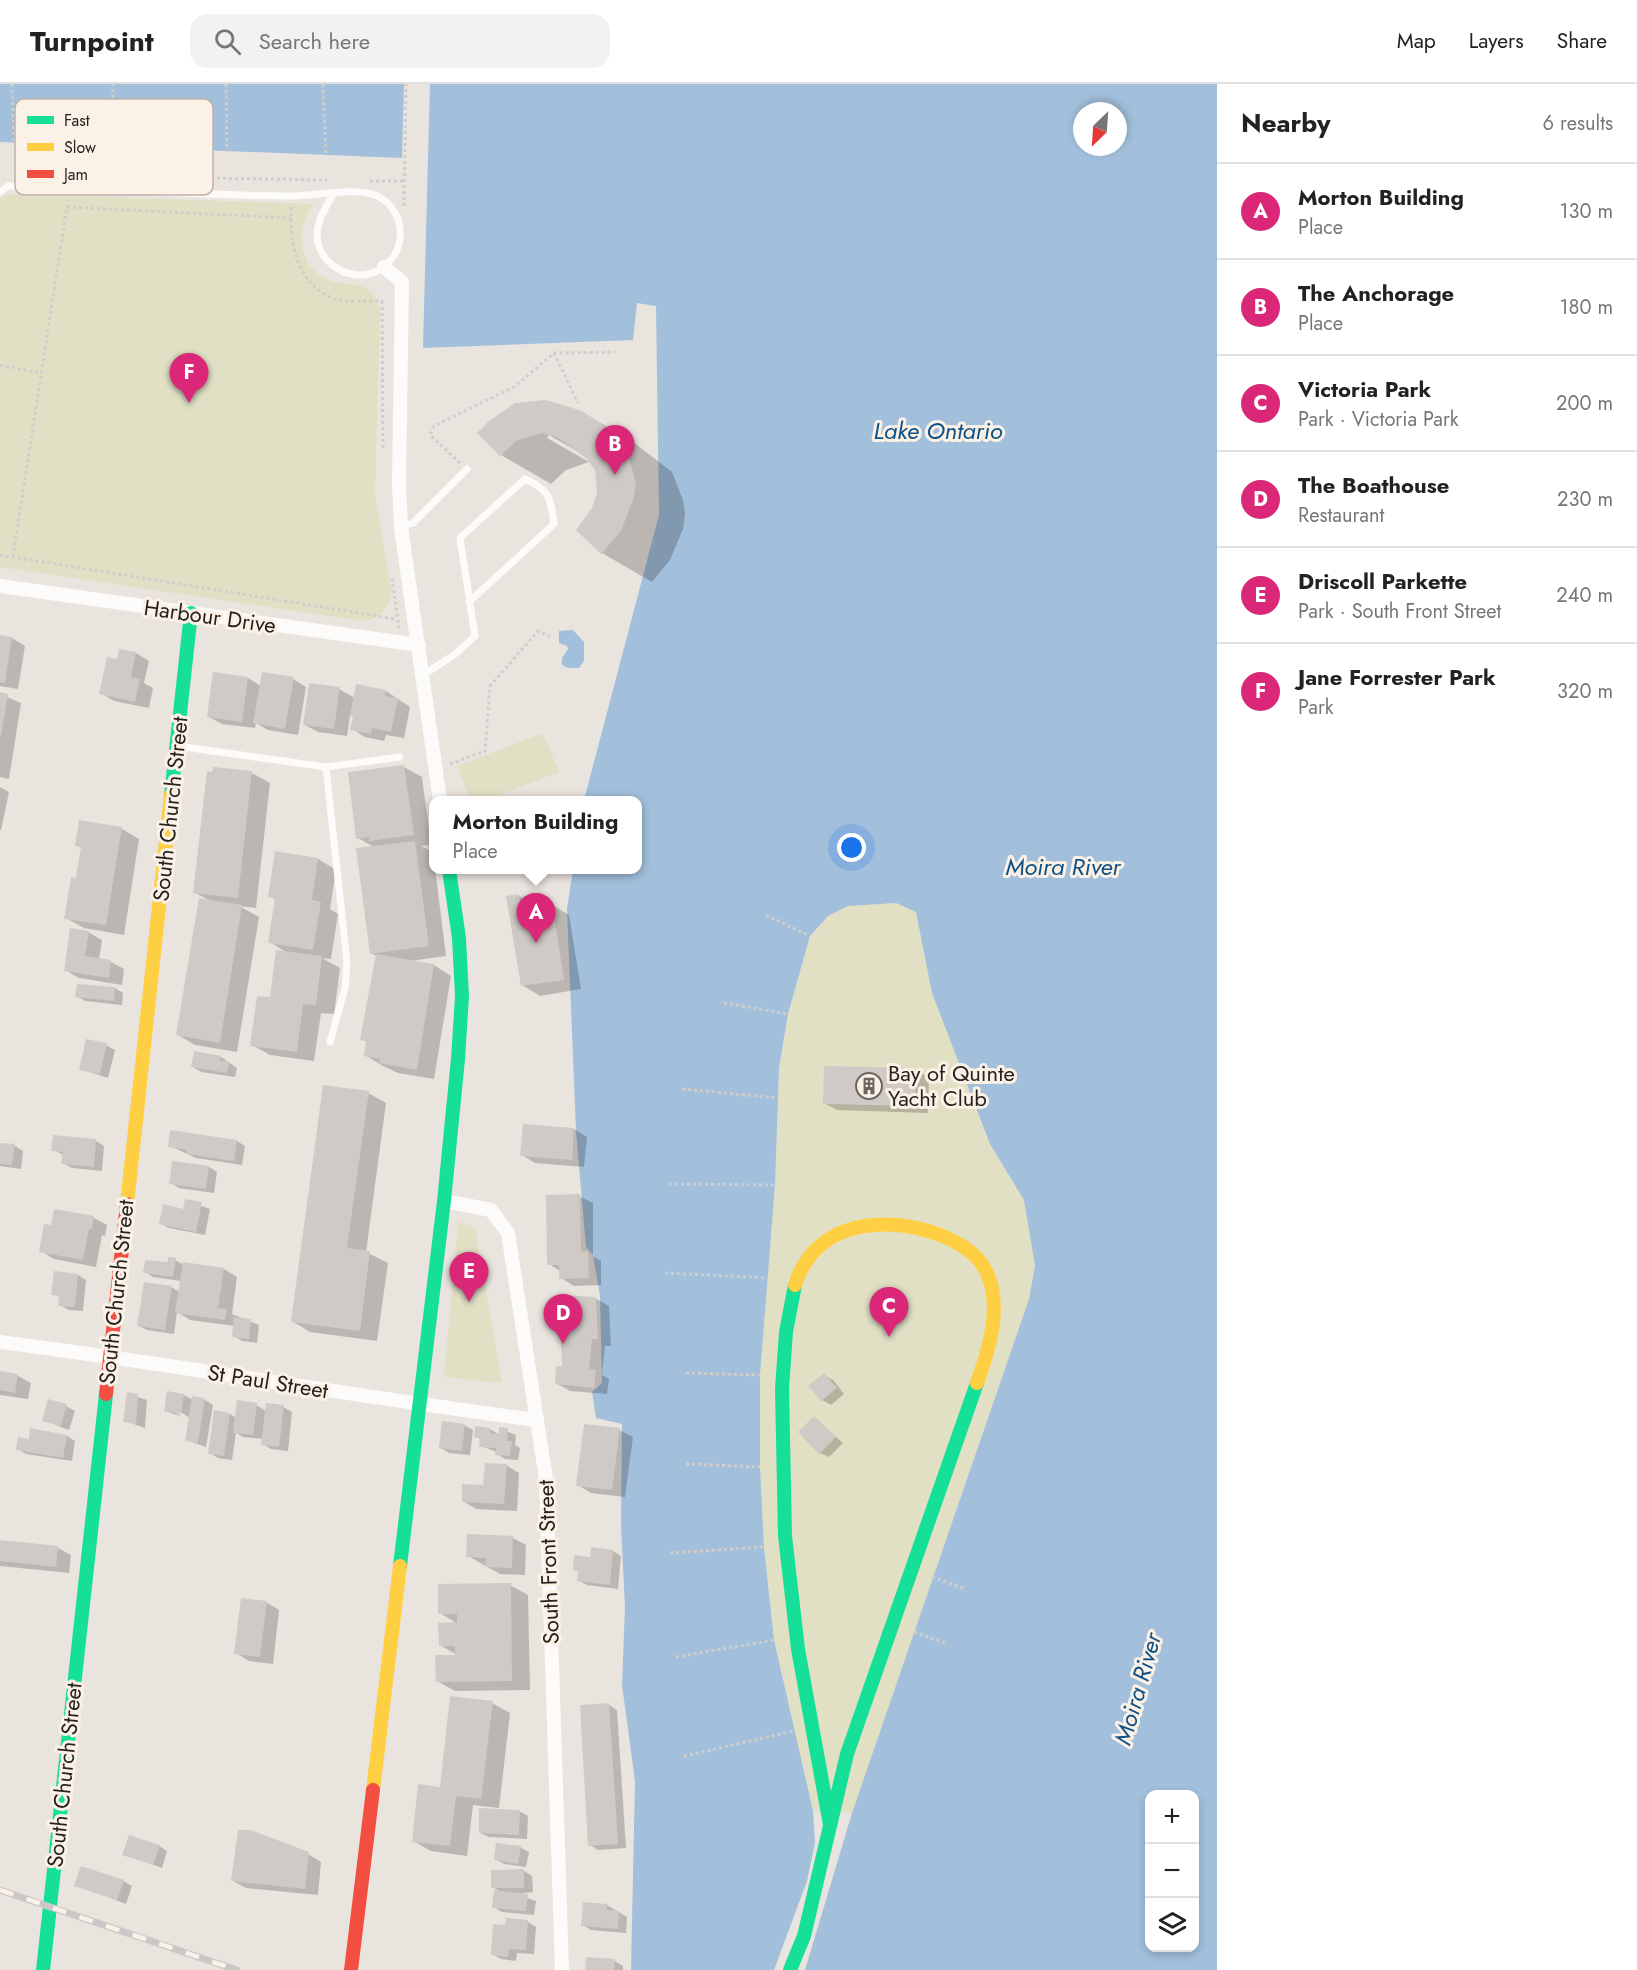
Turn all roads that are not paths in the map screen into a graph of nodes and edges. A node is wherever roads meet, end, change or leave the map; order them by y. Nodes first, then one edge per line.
1 (15, 186) edge
2 (0, 192) edge
3 (213, 193) edge
4 (333, 194) junction
5 (384, 267) junction
6 (466, 469) road end
7 (401, 527) junction
8 (0, 586) edge
9 (469, 602) junction
10 (191, 613) junction
11 (419, 645) junction
12 (423, 675) junction
13 (177, 746) junction
14 (400, 757) dead end
15 (326, 767) junction
16 (439, 796) edge
17 (450, 874) edge
18 (330, 1042) dead end
19 (444, 1201) junction
20 (0, 1342) edge
21 (109, 1356) junction
22 (418, 1405) junction
23 (537, 1420) junction
24 (830, 1825) junction
25 (43, 1970) edge
26 (351, 1970) edge
27 (562, 1970) edge
28 (790, 1970) edge

1 - 2 lane
3 - 4 lane
4 - 5 lane
4 - 5 lane
5 - 7 street
6 - 7 lane
7 - 11 street
8 - 10 street, Harbour Drive
9 - 9 lane
9 - 12 lane
10 - 11 street, Harbour Drive
10 - 13 street, South Church Street
11 - 12 street
12 - 16 street
13 - 15 lane
13 - 21 street, South Church Street
14 - 15 lane
15 - 18 lane
17 - 19 street
19 - 22 street
19 - 23 street, South Front Street
20 - 21 street, St Paul Street
21 - 22 street, St Paul Street
21 - 25 street, South Church Street
22 - 23 street, St Paul Street
22 - 26 street
23 - 27 street, South Front Street
24 - 24 street
24 - 28 street

